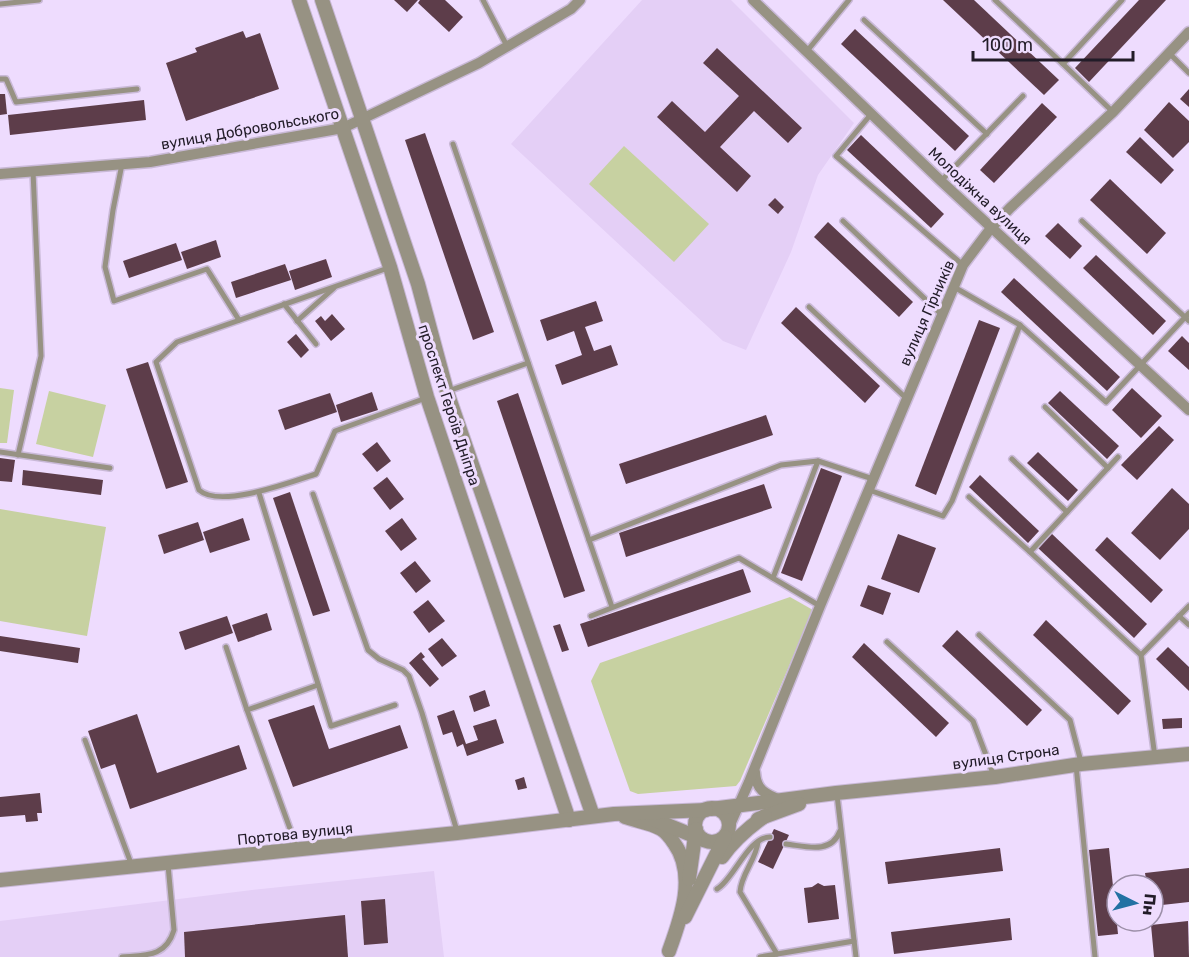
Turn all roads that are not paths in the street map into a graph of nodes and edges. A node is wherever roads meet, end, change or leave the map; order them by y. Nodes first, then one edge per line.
1 (39, 0) edge
2 (299, 0) edge
3 (322, 0) edge
4 (483, 0) edge
5 (580, 0) edge
6 (753, 0) edge
7 (849, 0) edge
8 (995, 0) edge
9 (1122, 0) edge
10 (0, 4) edge
11 (864, 20) dead end
12 (1189, 32) edge
13 (507, 47) junction
14 (807, 51) junction
15 (1169, 53) junction
16 (1063, 64) junction
17 (1189, 73) edge
18 (0, 79) edge
19 (137, 89) dead end
20 (1023, 96) dead end
21 (1113, 112) junction
22 (872, 113) junction
23 (363, 120) junction
24 (343, 128) junction
25 (987, 134) junction
26 (453, 144) dead end
27 (122, 164) junction
28 (33, 171) junction
29 (0, 174) edge
30 (941, 181) junction
31 (843, 221) dead end
32 (1082, 221) dead end
33 (991, 228) junction
34 (963, 265) junction
35 (390, 267) junction
36 (337, 285) junction
37 (954, 287) junction
38 (284, 304) junction
39 (809, 307) dead end
40 (942, 315) junction
41 (1188, 317) edge
42 (239, 320) junction
43 (297, 321) junction
44 (1020, 325) junction
45 (316, 344) dead end
46 (528, 363) junction
47 (1141, 365) junction
48 (447, 392) junction
49 (427, 398) junction
50 (907, 399) junction
51 (1045, 408) dead end
52 (1189, 410) edge
53 (0, 452) edge
54 (18, 455) junction
55 (1118, 457) dead end
56 (1012, 459) dead end
57 (818, 460) junction
58 (110, 468) dead end
59 (1108, 468) junction
60 (871, 485) junction
61 (259, 493) junction
62 (313, 494) dead end
63 (969, 497) dead end
64 (1067, 512) junction
65 (589, 540) junction
66 (1030, 552) junction
67 (773, 578) junction
68 (820, 606) junction
69 (1189, 606) edge
70 (612, 608) junction
71 (591, 616) dead end
72 (1179, 616) junction
73 (1189, 625) edge
74 (979, 635) dead end
75 (887, 642) dead end
76 (226, 648) dead end
77 (1141, 655) junction
78 (318, 685) junction
79 (395, 705) dead end
80 (247, 710) junction
81 (85, 740) dead end
82 (1189, 754) edge
83 (1155, 758) junction
84 (1078, 764) junction
85 (754, 769) junction
86 (995, 777) junction
87 (749, 782) junction
88 (832, 794) junction
89 (781, 800) junction
90 (739, 806) junction
91 (711, 809) junction
92 (614, 814) junction
93 (593, 816) junction
94 (765, 816) junction
95 (569, 820) junction
96 (841, 829) junction
97 (727, 832) junction
98 (457, 833) junction
99 (699, 835) junction
100 (770, 837) dead end
101 (758, 842) junction
102 (786, 844) dead end
103 (298, 850) junction
104 (168, 863) junction
105 (133, 867) junction
106 (0, 880) edge
107 (717, 889) dead end
108 (687, 909) junction
109 (854, 941) junction
110 (667, 954) edge
111 (777, 954) junction
112 (122, 957) edge
113 (760, 957) edge
114 (856, 957) edge
115 (1095, 957) edge

1 - 10 lane
2 - 24 street, проспект Героїв Дніпра
3 - 23 street, проспект Героїв Дніпра
4 - 13 lane
5 - 13 street, вулиця Добровольського
6 - 14 street, Молодіжна вулиця
7 - 14 lane
8 - 16 lane
9 - 16 lane
11 - 25 lane
12 - 15 street, вулиця Гірників
13 - 23 street, вулиця Добровольського
14 - 22 street, Молодіжна вулиця
15 - 17 lane
15 - 21 street, вулиця Гірників
16 - 21 lane
18 - 19 lane
20 - 25 lane
21 - 33 street, вулиця Гірників
22 - 30 street, Молодіжна вулиця
22 - 34 lane
23 - 24 street, вулиця Добровольського
23 - 48 street, проспект Героїв Дніпра
24 - 27 street, вулиця Добровольського
24 - 35 street, проспект Героїв Дніпра
25 - 30 lane
26 - 46 lane
27 - 28 street, вулиця Добровольського
27 - 42 lane
28 - 29 street, вулиця Добровольського
28 - 54 lane
30 - 33 street, Молодіжна вулиця
31 - 40 lane
32 - 41 lane
33 - 34 street, вулиця Гірників
33 - 47 street, Молодіжна вулиця
34 - 37 street, вулиця Гірників
35 - 36 lane
35 - 49 street, проспект Героїв Дніпра
36 - 38 lane
36 - 43 lane
37 - 40 street, вулиця Гірників
37 - 44 lane
38 - 42 lane
38 - 43 lane
39 - 50 lane
40 - 50 street, вулиця Гірників
41 - 47 lane
42 - 61 lane
43 - 45 lane
44 - 47 lane
44 - 60 lane
46 - 48 lane
46 - 65 lane
47 - 52 street, Молодіжна вулиця
48 - 93 street, проспект Героїв Дніпра
49 - 61 lane
49 - 95 street, проспект Героїв Дніпра
50 - 60 street, вулиця Гірників
51 - 59 lane
53 - 54 lane
54 - 58 lane
55 - 59 lane
56 - 64 lane
57 - 60 lane
57 - 65 lane
57 - 67 lane
59 - 64 lane
60 - 68 street, вулиця Гірників
61 - 78 lane
62 - 98 lane
63 - 66 lane
64 - 66 lane
65 - 70 lane
66 - 77 lane
67 - 68 lane
67 - 70 lane
68 - 85 street, вулиця Гірників
69 - 72 lane
70 - 71 lane
72 - 73 lane
72 - 77 lane
74 - 84 lane
75 - 86 lane
76 - 80 lane
77 - 83 lane
78 - 79 lane
78 - 80 lane
80 - 103 lane
81 - 105 lane
82 - 83 street, вулиця Строна
83 - 84 street, вулиця Строна
84 - 86 street, вулиця Строна
84 - 115 lane
85 - 87 street, вулиця Гірників
85 - 89 street
86 - 88 street, вулиця Строна
87 - 90 street, вулиця Гірників
87 - 91 street
88 - 89 street
88 - 94 street
88 - 96 lane
89 - 90 street
90 - 91 street
90 - 97 street, вулиця Гірників
91 - 92 street
91 - 97 street
91 - 99 street
92 - 93 street, Портова вулиця
92 - 99 street
92 - 108 street
93 - 95 street, Портова вулиця
94 - 97 street
94 - 108 street
95 - 98 street, Портова вулиця
96 - 102 lane
96 - 109 lane
97 - 99 street
97 - 108 street
98 - 103 street, Портова вулиця
99 - 108 street
100 - 101 lane
101 - 107 lane
101 - 111 lane
103 - 104 street, Портова вулиця
104 - 105 street, Портова вулиця
104 - 112 lane
105 - 106 street, Портова вулиця
108 - 110 street
109 - 111 lane
109 - 114 lane
111 - 113 lane

